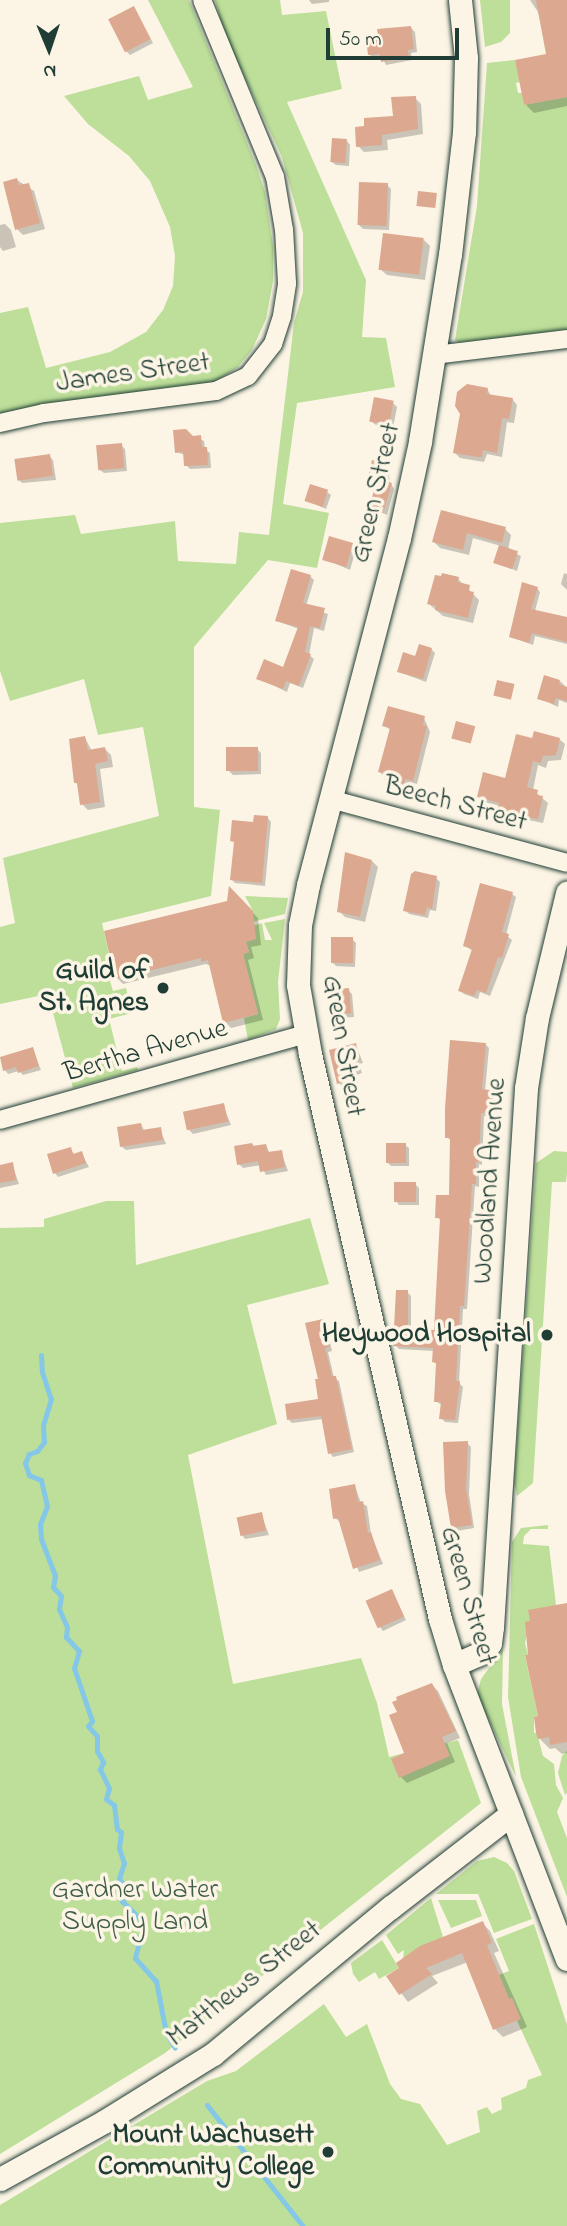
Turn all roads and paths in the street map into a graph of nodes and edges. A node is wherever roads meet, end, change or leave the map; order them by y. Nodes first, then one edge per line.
1 (202, 0) edge
2 (460, 0) edge
3 (567, 339) edge
4 (434, 355) junction
5 (0, 423) edge
6 (330, 799) junction
7 (567, 863) edge
8 (567, 893) edge
9 (306, 1034) junction
10 (0, 1120) edge
11 (454, 1665) junction
12 (511, 1814) junction
13 (567, 1959) edge
14 (0, 2179) edge

1 - 5 street, James Street
2 - 4 street, Green Street
3 - 4 street
4 - 6 street, Green Street
6 - 7 street, Beech Street
6 - 9 street, Green Street
8 - 11 street, Woodland Avenue
9 - 10 street, Bertha Avenue
9 - 11 street, Green Street
11 - 12 street, Green Street
12 - 13 street, Green Street
12 - 14 street, Matthews Street

